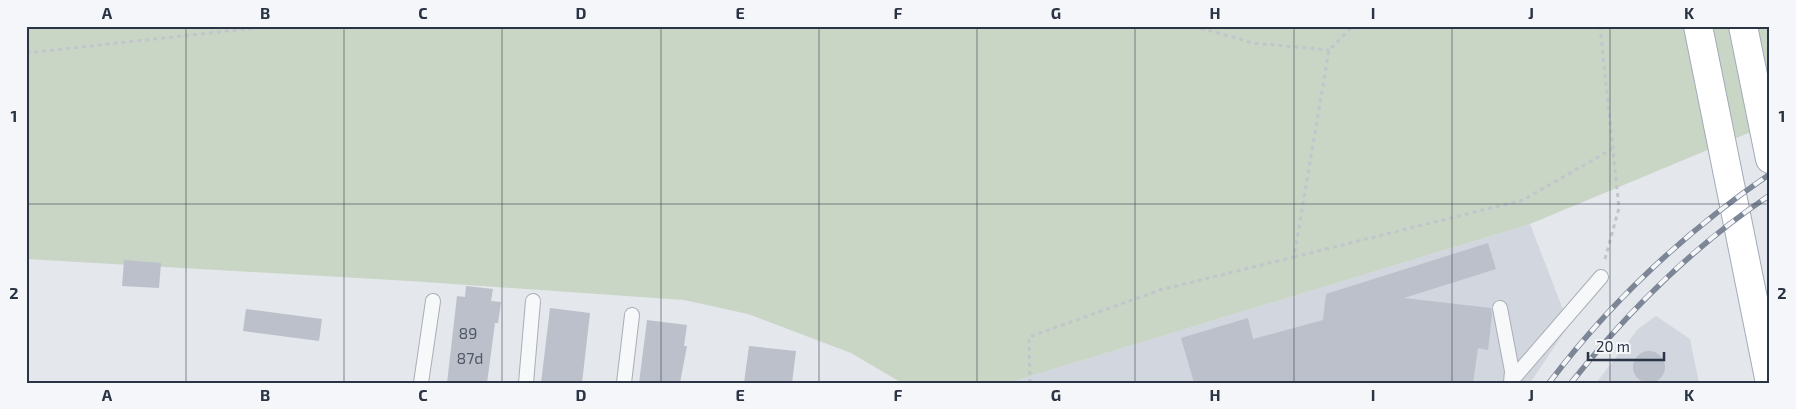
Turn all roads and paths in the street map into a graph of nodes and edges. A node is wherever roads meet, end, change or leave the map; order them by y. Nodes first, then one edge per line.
1 (261, 26) edge
2 (1193, 26) edge
3 (1352, 26) edge
4 (1600, 26) edge
5 (1698, 26) edge
6 (1743, 26) edge
7 (1329, 50) junction
8 (26, 53) edge
9 (1612, 150) junction
10 (1770, 159) edge
11 (1294, 257) junction
12 (1601, 277) joint
13 (433, 301) dead end
14 (533, 301) dead end
15 (1500, 308) dead end
16 (632, 315) dead end
17 (1511, 381) edge
18 (421, 383) edge
19 (526, 383) edge
20 (624, 383) edge
21 (1030, 383) edge
22 (1770, 383) edge

1 - 8 path
2 - 7 path
3 - 7 path
4 - 9 path
5 - 22 main road
6 - 10 main road
7 - 11 path
9 - 11 path
9 - 12 path
11 - 21 path
12 - 17 lane
13 - 18 lane
14 - 19 lane
15 - 17 lane
16 - 20 lane

